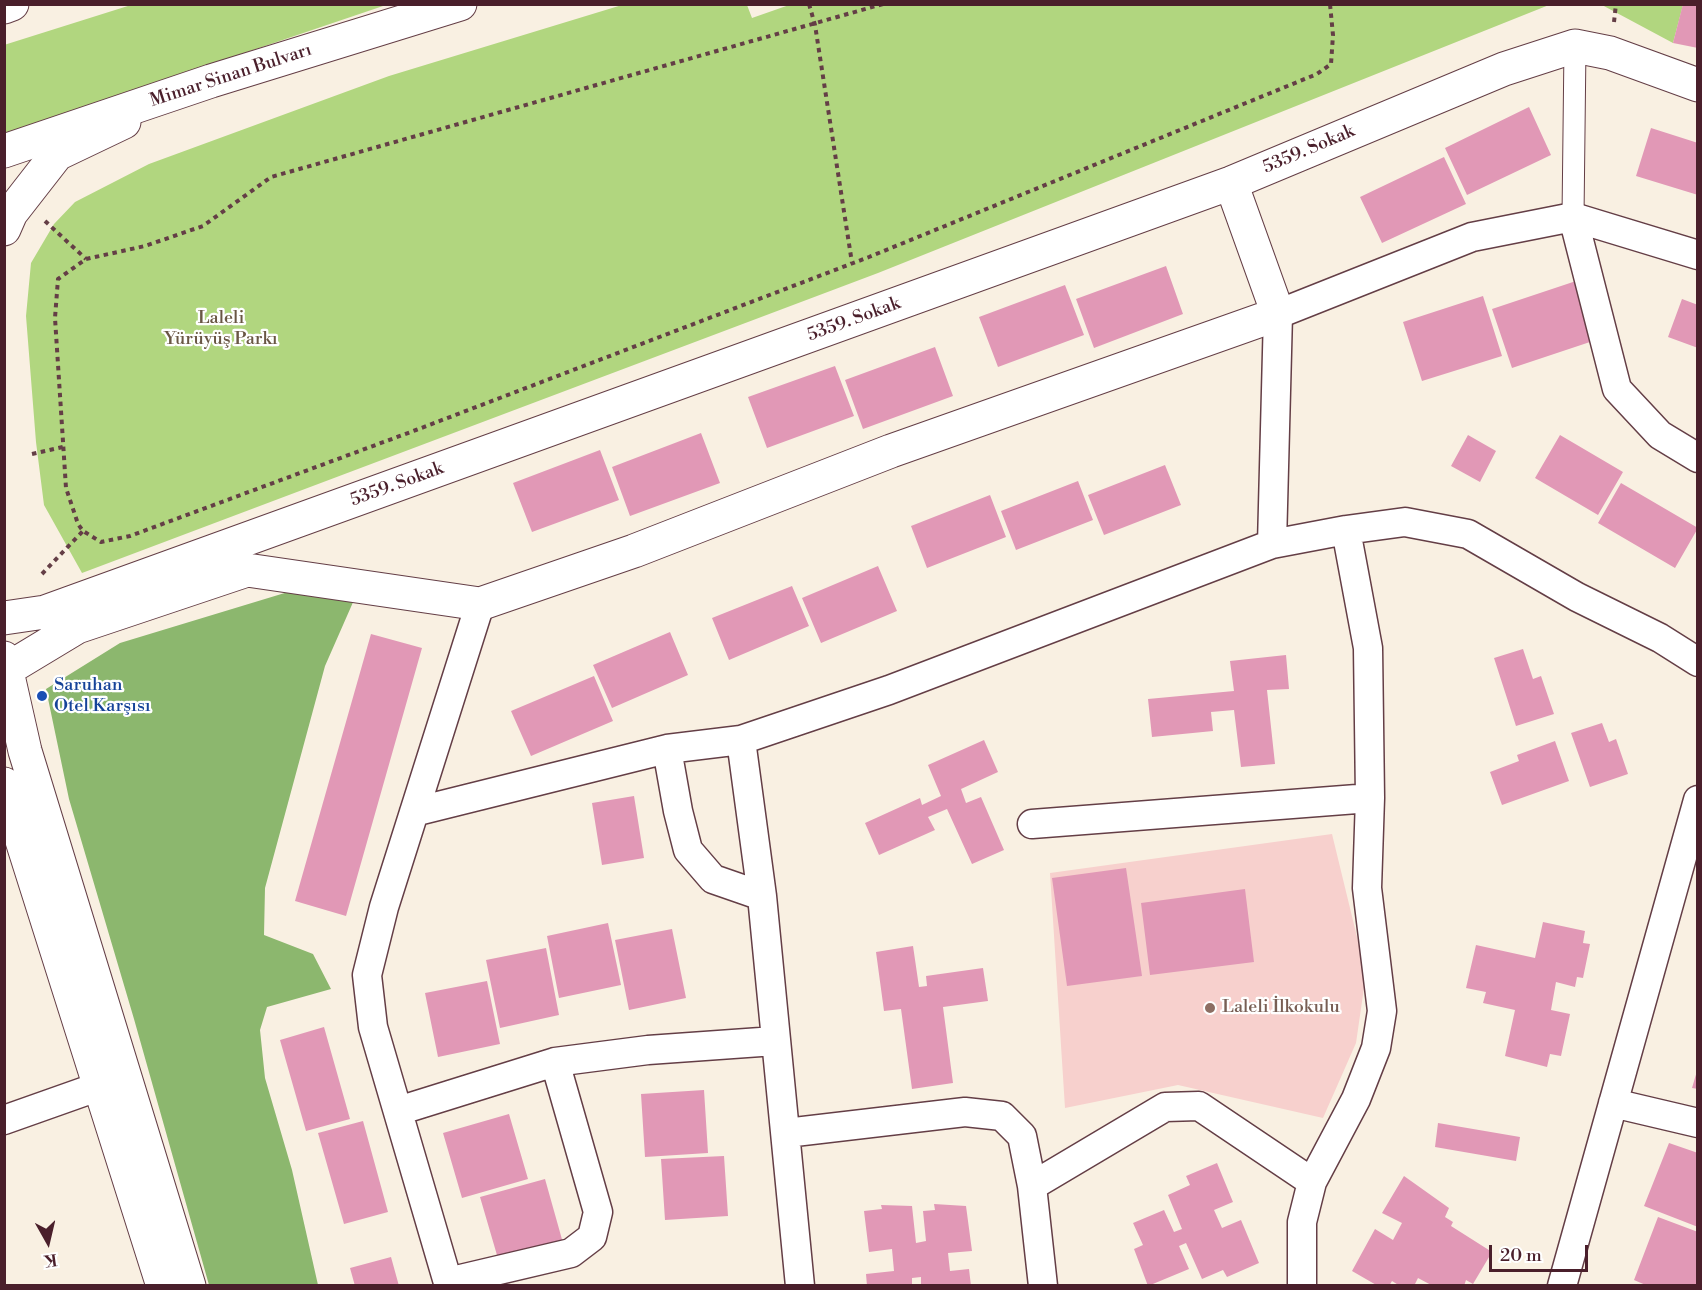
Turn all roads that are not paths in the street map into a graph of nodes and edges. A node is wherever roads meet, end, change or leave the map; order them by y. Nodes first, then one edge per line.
1 (12, 4) edge
2 (460, 4) edge
3 (4, 7) edge
4 (1575, 45) junction
5 (211, 81) junction
6 (1698, 85) edge
7 (4, 152) edge
8 (1231, 183) junction
9 (1573, 216) junction
10 (4, 229) edge
11 (1698, 255) edge
12 (1278, 314) junction
13 (1698, 458) edge
14 (1346, 530) junction
15 (1272, 544) junction
16 (480, 604) junction
17 (4, 618) edge
18 (1698, 662) edge
19 (5, 666) edge
20 (741, 740) junction
21 (667, 749) junction
22 (4, 784) edge
23 (1370, 798) junction
24 (1698, 800) edge
25 (414, 812) junction
26 (1032, 824) dead end
27 (1691, 851) edge
28 (762, 896) junction
29 (775, 1041) junction
30 (555, 1062) junction
31 (100, 1086) junction
32 (1613, 1103) junction
33 (398, 1111) junction
34 (4, 1120) edge
35 (1698, 1123) edge
36 (786, 1133) junction
37 (1312, 1182) junction
38 (1032, 1186) junction
39 (448, 1284) edge
40 (163, 1286) edge
41 (189, 1286) edge
42 (800, 1286) edge
43 (1043, 1286) edge
44 (1302, 1286) edge
45 (1562, 1286) edge

1 - 3 main road
2 - 5 main road, Mimar Sinan Bulvarı
4 - 6 main road
4 - 8 main road, 5359. Sokak
4 - 9 street
5 - 7 main road, Mimar Sinan Bulvarı
5 - 10 main road
8 - 12 main road
8 - 17 main road, 5359. Sokak
9 - 11 street
9 - 12 street
9 - 13 street
12 - 15 street
12 - 16 main road
14 - 15 street
14 - 18 street
14 - 23 street
15 - 20 street
16 - 19 main road
16 - 25 street
19 - 41 main road
20 - 21 street
20 - 28 street
21 - 25 street
21 - 28 street
22 - 31 main road
23 - 26 street
23 - 37 street
24 - 27 street
25 - 33 street
27 - 32 street
28 - 29 street
29 - 30 street
29 - 36 street
30 - 33 street
30 - 39 street
31 - 34 street
31 - 40 main road
32 - 35 street
32 - 45 street
33 - 39 street
36 - 38 street
36 - 42 street
37 - 38 street
37 - 44 street
38 - 43 street

